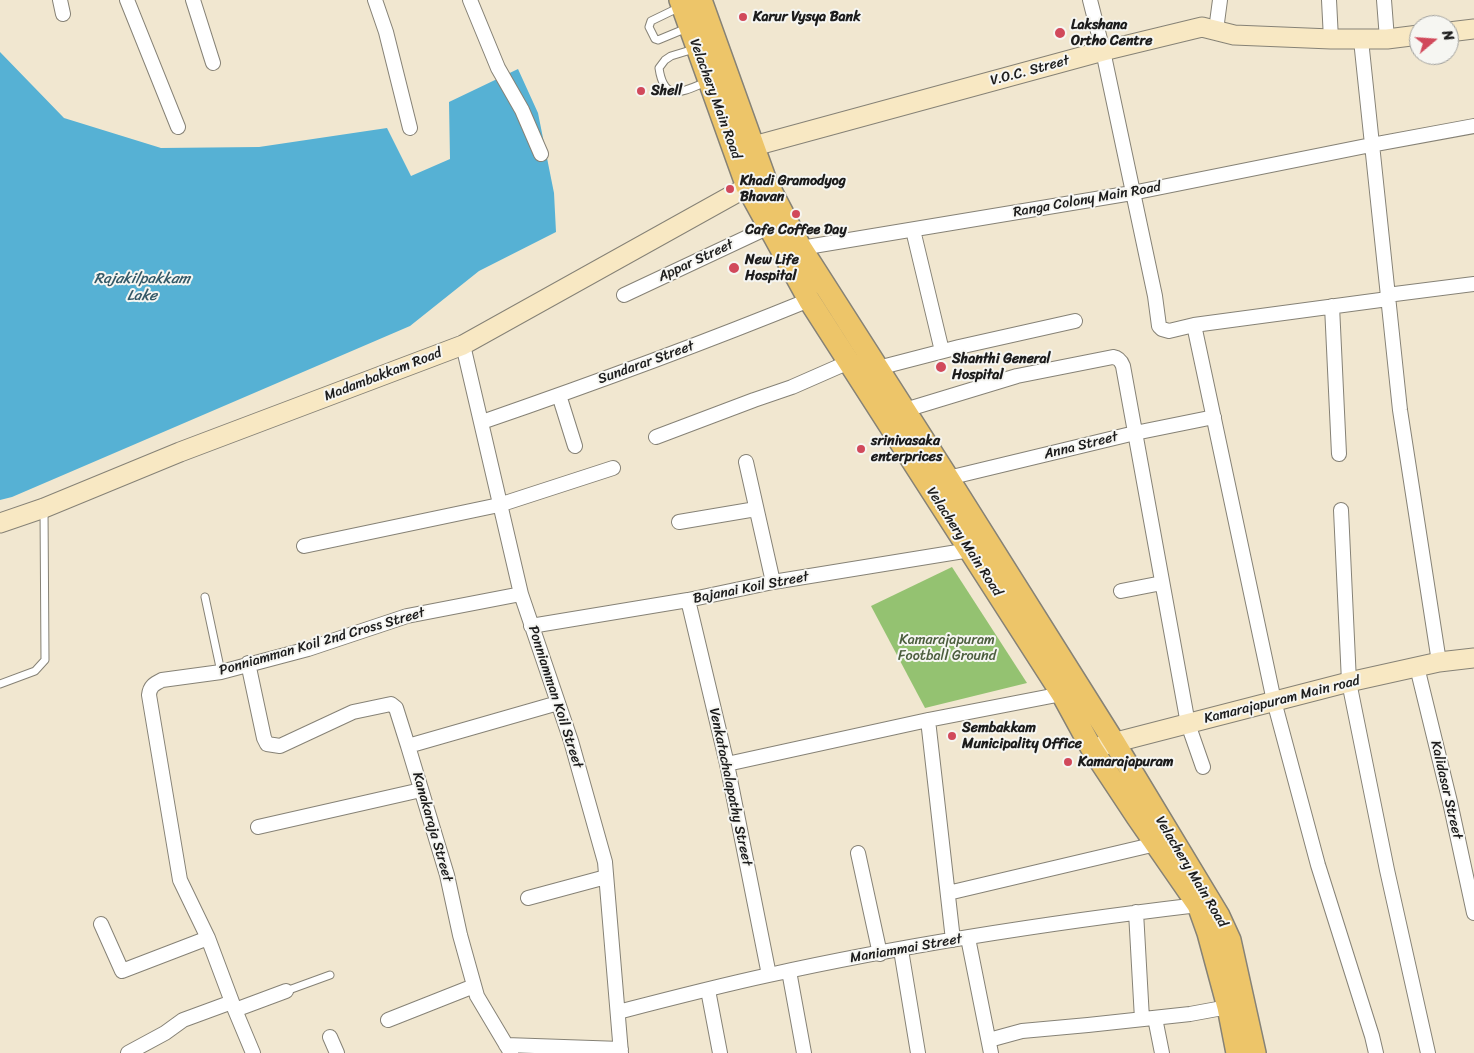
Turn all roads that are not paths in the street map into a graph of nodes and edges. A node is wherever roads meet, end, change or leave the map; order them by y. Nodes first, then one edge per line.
1 (127, 0) edge
2 (193, 0) edge
3 (375, 0) edge
4 (470, 0) edge
5 (1090, 0) edge
6 (1220, 0) edge
7 (1329, 0) edge
8 (1384, 0) edge
9 (687, 2) edge
10 (689, 27) junction
11 (1474, 29) edge
12 (1216, 30) junction
13 (1459, 31) edge
14 (1409, 36) edge
15 (1331, 39) junction
16 (1387, 39) junction
17 (1361, 40) junction
18 (697, 48) junction
19 (1103, 51) junction
20 (213, 63) dead end
21 (709, 81) junction
22 (1474, 126) edge
23 (178, 127) dead end
24 (410, 128) dead end
25 (1371, 145) junction
26 (744, 150) junction
27 (541, 154) dead end
28 (756, 184) junction
29 (1132, 193) junction
30 (769, 227) junction
31 (913, 230) junction
32 (801, 248) junction
33 (1474, 284) edge
34 (624, 295) dead end
35 (1388, 297) junction
36 (809, 300) junction
37 (1332, 306) junction
38 (1074, 320) dead end
39 (1194, 325) junction
40 (463, 345) junction
41 (942, 352) junction
42 (849, 362) junction
43 (878, 368) junction
44 (559, 395) junction
45 (905, 410) junction
46 (1214, 417) junction
47 (482, 422) junction
48 (1135, 433) junction
49 (656, 437) dead end
50 (575, 446) dead end
51 (1339, 454) dead end
52 (746, 462) dead end
53 (613, 468) dead end
54 (948, 478) junction
55 (499, 505) junction
56 (44, 508) junction
57 (756, 509) junction
58 (1341, 510) dead end
59 (679, 522) dead end
60 (0, 523) edge
61 (304, 546) dead end
62 (970, 550) junction
63 (773, 582) junction
64 (1162, 583) junction
65 (1121, 591) dead end
66 (521, 594) junction
67 (205, 597) dead end
68 (688, 600) junction
69 (531, 626) junction
70 (1474, 658) edge
71 (1439, 662) junction
72 (248, 663) junction
73 (1417, 667) junction
74 (221, 672) junction
75 (1349, 682) junction
76 (0, 684) edge
77 (1062, 694) junction
78 (1274, 701) junction
79 (558, 703) junction
80 (928, 720) junction
81 (1188, 724) junction
82 (1114, 742) junction
83 (408, 746) junction
84 (1092, 749) junction
85 (727, 764) junction
86 (1202, 767) dead end
87 (421, 790) junction
88 (258, 827) dead end
89 (1156, 844) junction
90 (858, 853) dead end
91 (606, 877) junction
92 (948, 893) junction
93 (528, 898) dead end
94 (1198, 905) junction
95 (1136, 912) junction
96 (1474, 913) edge
97 (101, 924) dead end
98 (208, 938) junction
99 (968, 938) junction
100 (953, 940) junction
101 (901, 950) junction
102 (880, 954) junction
103 (789, 971) junction
104 (330, 974) dead end
105 (768, 975) junction
106 (474, 986) junction
107 (708, 990) junction
108 (286, 991) joint
109 (233, 1006) junction
110 (1228, 1007) junction
111 (618, 1012) junction
112 (1149, 1019) junction
113 (388, 1020) dead end
114 (330, 1037) dead end
115 (990, 1047) edge
116 (508, 1049) edge
117 (621, 1051) edge
118 (128, 1053) edge
119 (253, 1053) edge
120 (337, 1053) edge
121 (720, 1053) edge
122 (804, 1053) edge
123 (918, 1053) edge
124 (1162, 1053) edge
125 (1237, 1053) edge
126 (1255, 1053) edge
127 (1376, 1053) edge
128 (1428, 1053) edge

1 - 23 street
2 - 20 street
3 - 24 street
4 - 27 street
5 - 19 street
6 - 12 street
7 - 15 street
8 - 16 street
9 - 10 main road, Velachery Main Road
9 - 10 lane
9 - 26 main road, Velachery Main Road
10 - 18 main road, Velachery Main Road
11 - 13 street
12 - 15 street, V.O.C. Street
12 - 19 street, V.O.C. Street
14 - 16 street, V.O.C. Street
15 - 17 street, V.O.C. Street
16 - 17 street, V.O.C. Street
17 - 25 street
18 - 21 main road, Velachery Main Road
18 - 21 lane
19 - 26 street, V.O.C. Street
19 - 29 street
21 - 26 main road, Velachery Main Road
22 - 25 street, Ranga Colony Main Road
25 - 29 street, Ranga Colony Main Road
25 - 35 street
26 - 28 main road, Velachery Main Road
28 - 30 main road, Velachery Main Road
28 - 32 main road, Velachery Main Road
28 - 40 street, Madambakkam Road
29 - 31 street, Ranga Colony Main Road
29 - 39 street
30 - 34 street, Appar Street
30 - 36 main road, Velachery Main Road
31 - 32 street, Ranga Colony Main Road
31 - 41 street
32 - 43 main road, Velachery Main Road
33 - 35 street
35 - 37 street
35 - 71 street
36 - 42 main road, Velachery Main Road
36 - 44 street, Sundarar Street
37 - 39 street
37 - 51 street
38 - 41 street
39 - 46 street
40 - 47 street, Ponniamman Koil Street
40 - 56 street, Madambakkam Road
41 - 43 street
42 - 49 street
42 - 62 main road, Velachery Main Road
43 - 45 main road, Velachery Main Road
44 - 47 street, Sundarar Street
44 - 50 street
45 - 48 street
45 - 54 main road, Velachery Main Road
46 - 48 street, Anna Street
46 - 78 street
47 - 55 street, Ponniamman Koil Street
48 - 54 street, Anna Street
48 - 64 street
52 - 57 street
53 - 55 street
54 - 82 main road, Velachery Main Road
55 - 61 street
55 - 66 street, Ponniamman Koil Street
56 - 60 street, Madambakkam Road
56 - 76 lane
57 - 59 street
57 - 63 street
58 - 75 street
62 - 63 street, Bajanai Koil Street
62 - 77 main road, Velachery Main Road
63 - 68 street, Bajanai Koil Street
64 - 65 street
64 - 81 street
66 - 69 street, Ponniamman Koil Street
66 - 72 street, Ponniamman Koil 2nd Cross Street
67 - 74 lane
68 - 69 street, Bajanai Koil Street
68 - 85 street, Venkatachalapathy Street
69 - 79 street, Ponniamman Koil Street
70 - 71 street, Kamarajapuram Main road
71 - 73 street, Kamarajapuram Main road
72 - 74 street, Ponniamman Koil 2nd Cross Street
72 - 83 street, Kanakaraja Street
73 - 75 street, Kamarajapuram Main road
73 - 96 street, Kalidasar Street
74 - 98 street, Ponniamman Koil 2nd Cross Street
75 - 78 street, Kamarajapuram Main road
75 - 128 street
77 - 80 street
77 - 84 main road, Velachery Main Road
78 - 81 street, Kamarajapuram Main road
78 - 127 street
79 - 83 street
79 - 91 street, Ponniamman Koil Street
80 - 85 street
80 - 92 street
81 - 82 street, Kamarajapuram Main road
81 - 86 street
82 - 84 street, Kamarajapuram Main road
82 - 126 main road, Velachery Main Road
83 - 87 street, Kanakaraja Street
84 - 89 main road, Velachery Main Road
85 - 105 street, Venkatachalapathy Street
87 - 88 street
87 - 106 street, Kanakaraja Street
89 - 92 street
89 - 94 main road, Velachery Main Road
90 - 102 street
91 - 93 street
91 - 111 street, Ponniamman Koil Street
92 - 100 street
94 - 95 street, Maniammai Street
94 - 110 main road, Velachery Main Road
95 - 99 street, Maniammai Street
95 - 112 street
97 - 98 street
98 - 109 street
99 - 100 street, Maniammai Street
99 - 115 street
100 - 101 street, Maniammai Street
101 - 102 street, Maniammai Street
101 - 123 street
102 - 103 street, Maniammai Street
103 - 105 street, Maniammai Street
103 - 122 street
104 - 108 lane
105 - 107 street, Maniammai Street
106 - 113 street
106 - 116 street, Kanakaraja Street
107 - 111 street, Maniammai Street
107 - 121 street
108 - 109 street
109 - 118 street
109 - 119 street
110 - 112 street
110 - 125 main road, Velachery Main Road
111 - 117 street, Ponniamman Koil Street
112 - 115 street
112 - 124 street
114 - 120 street
116 - 117 street

